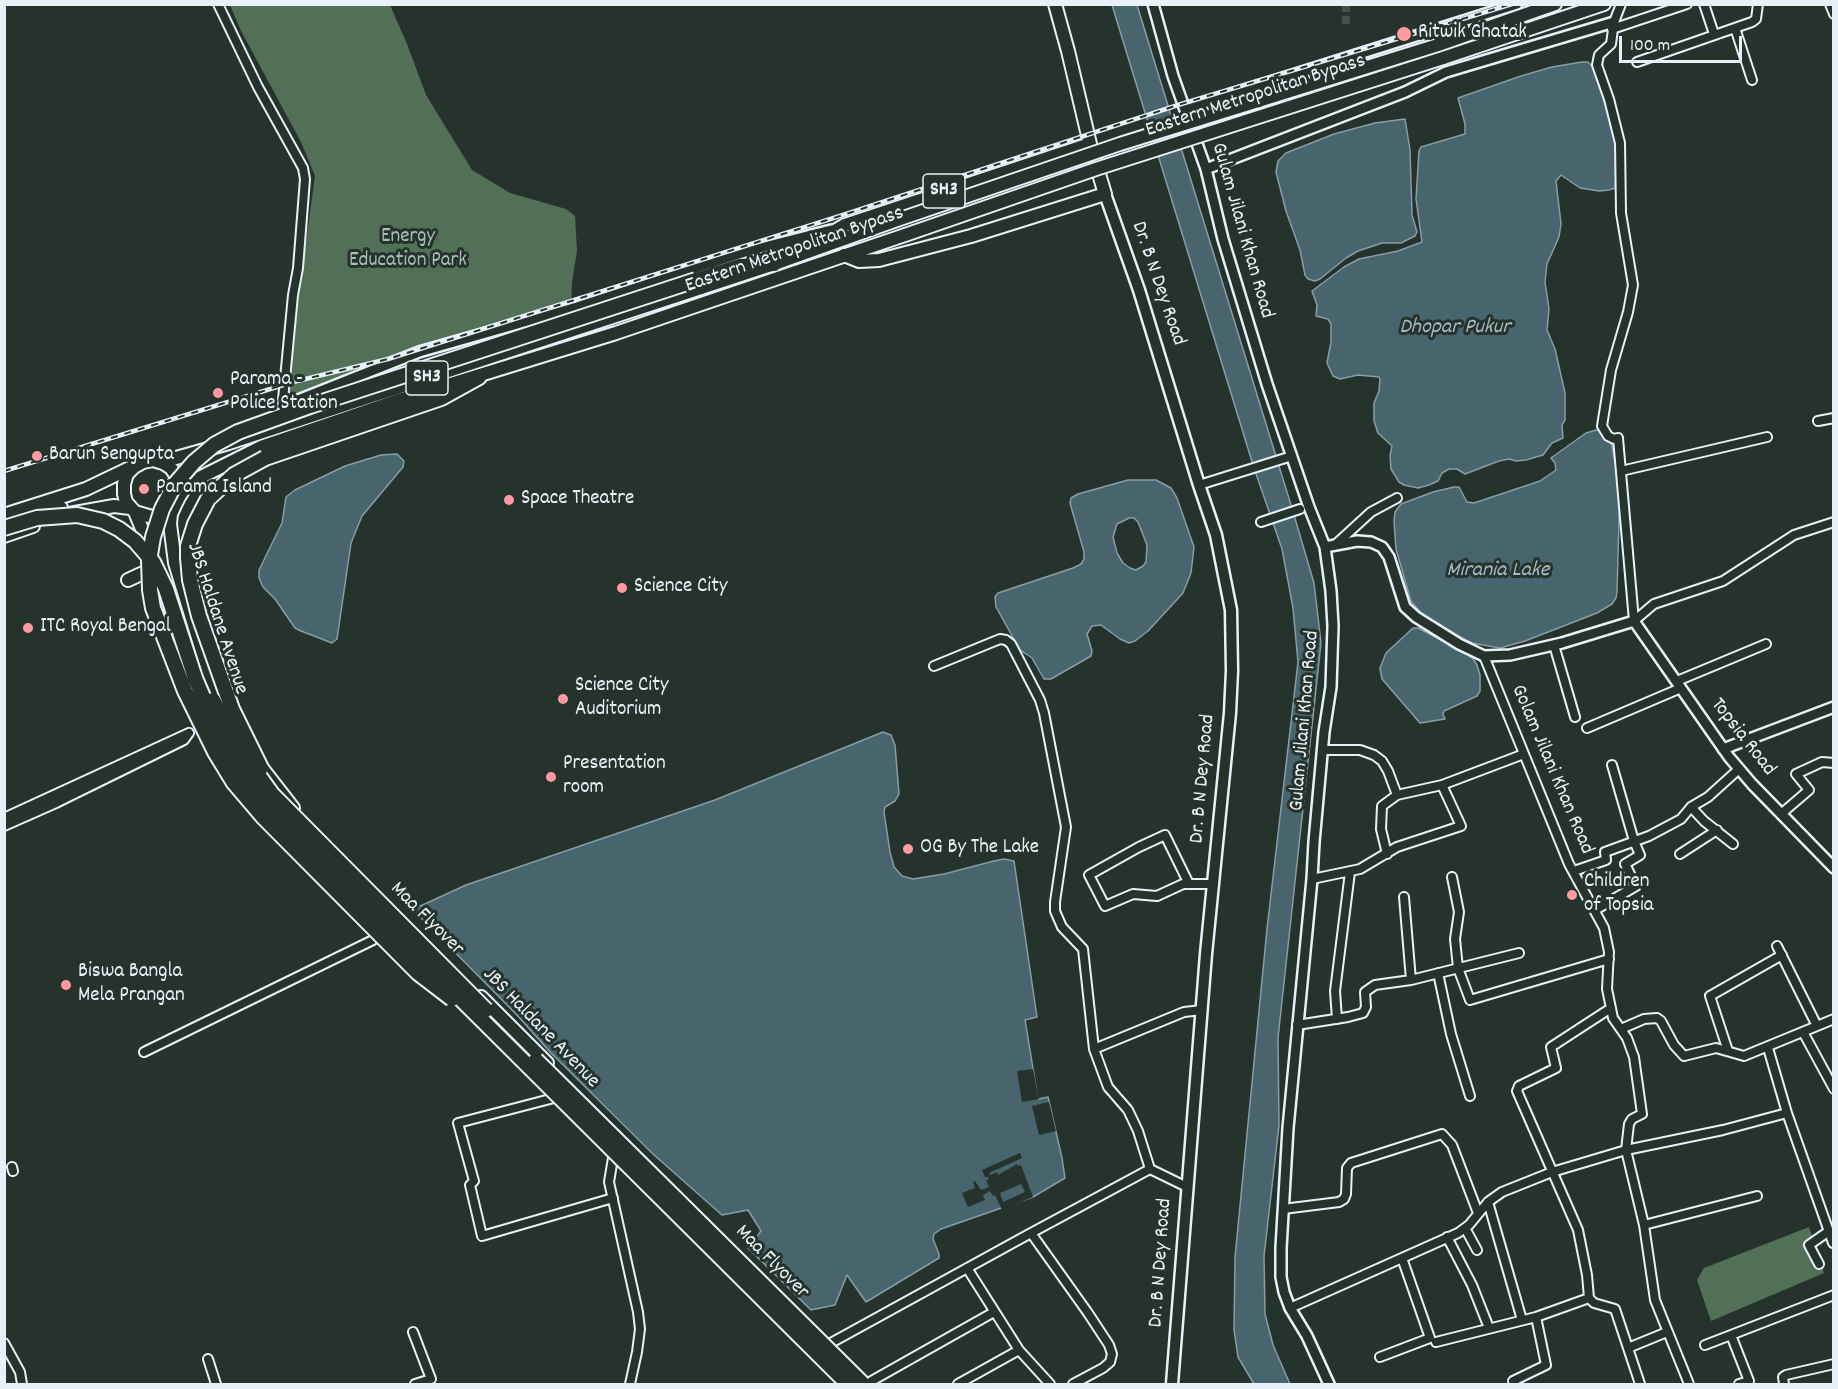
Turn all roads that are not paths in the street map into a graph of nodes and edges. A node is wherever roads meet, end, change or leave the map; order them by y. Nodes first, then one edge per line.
1 (218, 4) edge
2 (1055, 4) edge
3 (1153, 4) edge
4 (1555, 4) edge
5 (1604, 4) edge
6 (1621, 4) edge
7 (1687, 4) edge
8 (1704, 4) edge
9 (1758, 4) edge
10 (1830, 4) edge
11 (1521, 8) edge
12 (1833, 14) edge
13 (1613, 26) junction
14 (1735, 28) junction
15 (1714, 34) junction
16 (1637, 62) dead end
17 (1752, 80) dead end
18 (1185, 109) junction
19 (1090, 144) junction
20 (1206, 169) junction
21 (1105, 194) junction
22 (836, 229) junction
23 (805, 253) junction
24 (844, 255) junction
25 (774, 264) junction
26 (479, 377) junction
27 (283, 406) junction
28 (1833, 418) edge
29 (1818, 422) dead end
30 (279, 427) junction
31 (1767, 437) dead end
32 (1287, 457) junction
33 (153, 460) junction
34 (134, 467) junction
35 (1621, 471) junction
36 (1199, 485) junction
37 (1397, 498) dead end
38 (177, 501) junction
39 (1300, 509) dead end
40 (133, 510) junction
41 (4, 515) edge
42 (4, 522) edge
43 (1261, 522) dead end
44 (1833, 522) edge
45 (4, 528) edge
46 (4, 536) edge
47 (1335, 545) junction
48 (1325, 547) junction
49 (156, 567) junction
50 (128, 580) dead end
51 (1634, 621) junction
52 (1766, 644) dead end
53 (1554, 645) junction
54 (1484, 656) junction
55 (934, 666) dead end
56 (1679, 685) junction
57 (1833, 707) edge
58 (1575, 717) dead end
59 (1587, 728) dead end
60 (1723, 748) junction
61 (1322, 750) junction
62 (1524, 754) junction
63 (1833, 763) edge
64 (1612, 765) dead end
65 (1739, 769) junction
66 (1442, 785) junction
67 (1397, 795) junction
68 (1691, 807) junction
69 (1781, 814) junction
70 (294, 817) junction
71 (4, 818) edge
72 (4, 826) edge
73 (1717, 830) junction
74 (1634, 841) junction
75 (1733, 844) dead end
76 (1387, 854) junction
77 (1680, 854) dead end
78 (1833, 868) edge
79 (1574, 871) junction
80 (1350, 872) junction
81 (1452, 877) dead end
82 (1312, 879) junction
83 (1189, 884) junction
84 (1214, 884) junction
85 (1404, 897) dead end
86 (1595, 910) junction
87 (374, 940) dead end
88 (1778, 946) dead end
89 (1519, 953) dead end
90 (1782, 955) junction
91 (1609, 959) junction
92 (1458, 968) junction
93 (1438, 973) junction
94 (1411, 980) junction
95 (1611, 1008) junction
96 (1202, 1010) junction
97 (482, 1019) junction
98 (1337, 1019) junction
99 (1833, 1019) edge
100 (1297, 1025) junction
101 (1816, 1026) junction
102 (1621, 1029) junction
103 (1803, 1032) junction
104 (1768, 1048) junction
105 (1094, 1049) junction
106 (1728, 1051) junction
107 (144, 1052) dead end
108 (1833, 1089) edge
109 (1470, 1096) dead end
110 (554, 1098) junction
111 (1787, 1113) junction
112 (626, 1145) junction
113 (1626, 1150) junction
114 (613, 1158) junction
115 (1150, 1169) junction
116 (1552, 1173) junction
117 (1187, 1187) junction
118 (1757, 1196) dead end
119 (613, 1198) junction
120 (1488, 1202) junction
121 (1283, 1209) junction
122 (1478, 1213) junction
123 (1644, 1225) junction
124 (1465, 1228) junction
125 (1829, 1231) junction
126 (1031, 1233) junction
127 (1447, 1237) junction
128 (1833, 1243) edge
129 (1477, 1250) dead end
130 (1402, 1258) junction
131 (1819, 1264) dead end
132 (968, 1268) junction
133 (1833, 1295) edge
134 (1589, 1298) junction
135 (1290, 1308) junction
136 (994, 1311) junction
137 (1536, 1317) junction
138 (1522, 1320) junction
139 (1490, 1328) junction
140 (413, 1332) dead end
141 (1667, 1332) junction
142 (1731, 1335) junction
143 (1436, 1342) dead end
144 (4, 1343) edge
145 (829, 1344) junction
146 (1705, 1345) dead end
147 (1628, 1348) junction
148 (1019, 1350) junction
149 (1380, 1357) dead end
150 (208, 1359) dead end
151 (1833, 1364) edge
152 (22, 1384) edge
153 (216, 1384) edge
154 (415, 1384) edge
155 (630, 1384) edge
156 (842, 1384) edge
157 (848, 1384) edge
158 (867, 1384) edge
159 (958, 1384) edge
160 (1050, 1384) edge
161 (1073, 1384) edge
162 (1172, 1384) edge
163 (1329, 1384) edge
164 (1515, 1384) edge
165 (1641, 1384) edge
166 (1689, 1384) edge
167 (1738, 1384) edge
168 (1784, 1384) edge

1 - 27 street
2 - 19 main road
3 - 18 street, Gulam Jilani Khan Road
4 - 11 main road
5 - 24 main road, Eastern Metropolitan Bypass, bridge
6 - 13 street
7 - 13 street
8 - 15 street
9 - 14 street
10 - 12 street
11 - 18 street
11 - 23 main road, bridge
13 - 20 street
13 - 35 street
14 - 15 street
14 - 17 street
15 - 16 street
18 - 20 street, Gulam Jilani Khan Road
19 - 21 main road
19 - 22 main road, SH3
20 - 32 street, Gulam Jilani Khan Road
21 - 24 main road, SH3
21 - 36 main road, Dr. B N Dey Road
22 - 23 main road, SH3
22 - 27 street
23 - 25 main road, SH3
24 - 26 main road, Eastern Metropolitan Bypass / SH3
25 - 30 main road, SH3
25 - 97 highway, bridge
26 - 38 main road, Eastern Metropolitan Bypass / SH3
26 - 70 highway, bridge
27 - 30 street
28 - 29 street
30 - 33 main road, SH3
31 - 35 street
32 - 36 street
32 - 48 street, Gulam Jilani Khan Road
33 - 34 main road, SH3
33 - 38 main road
34 - 40 main road
34 - 41 main road, SH3
35 - 51 street
36 - 84 main road, Dr. B N Dey Road
37 - 47 street
38 - 40 main road, SH3
38 - 112 main road, JBS Haldane Avenue
39 - 43 street
40 - 46 main road, SH3
40 - 49 main road, JBS Haldane Avenue
42 - 70 highway, Maa Flyover, bridge
44 - 51 street
45 - 97 highway, Maa Flyover, bridge
47 - 48 street
47 - 54 street
48 - 61 street, Gulam Jilani Khan Road
49 - 50 main road
49 - 110 main road, JBS Haldane Avenue
51 - 53 street
51 - 56 street, Topsia Road
52 - 56 street
53 - 54 street
53 - 58 street
54 - 62 street, Golam Jilani Khan Road
55 - 105 street
56 - 59 street
56 - 60 street, Topsia Road
57 - 60 street
60 - 65 street, Topsia Road
61 - 67 street
61 - 82 street, Gulam Jilani Khan Road
62 - 66 street
62 - 79 street, Golam Jilani Khan Road
63 - 69 street
64 - 74 street
65 - 68 street
65 - 69 street, Topsia Road
66 - 67 street
66 - 76 street
67 - 76 street
68 - 73 street
68 - 74 street
69 - 78 street, Topsia Road
70 - 158 highway, Maa Flyover, bridge
71 - 72 street
73 - 75 street
73 - 77 street
74 - 79 street
74 - 86 street
76 - 80 street
79 - 86 street, Golam Jilani Khan Road
80 - 82 street
80 - 98 street
81 - 92 street
82 - 100 street, Gulam Jilani Khan Road
83 - 83 street
83 - 84 street
84 - 96 main road, Dr. B N Dey Road
85 - 94 street
86 - 91 street, Golam Jilani Khan Road
87 - 107 street
88 - 90 street
89 - 92 street
90 - 101 street
90 - 106 street
91 - 92 street
91 - 95 street, Golam Jilani Khan Road
92 - 93 street
93 - 94 street
93 - 109 street
94 - 98 street
95 - 102 street, Golam Jilani Khan Road
95 - 116 street
96 - 105 street
96 - 117 main road, Dr. B N Dey Road
97 - 157 highway, Maa Flyover, bridge
98 - 100 street
99 - 101 street
100 - 121 street, Gulam Jilani Khan Road
101 - 103 street
102 - 106 street
102 - 113 street, Golam Jilani Khan Road
103 - 104 street
103 - 108 street
104 - 106 street
104 - 111 street
105 - 115 street
110 - 114 main road, JBS Haldane Avenue
110 - 119 street
111 - 113 street
111 - 125 street
112 - 114 street
112 - 145 main road, JBS Haldane Avenue
113 - 116 street
113 - 123 street
114 - 119 street
114 - 156 main road, JBS Haldane Avenue
115 - 117 street
115 - 126 street
116 - 120 street
116 - 134 street
117 - 162 main road, Dr. B N Dey Road
118 - 123 street
119 - 155 street
120 - 122 street
120 - 138 street
121 - 122 street
121 - 135 street, Gulam Jilani Khan Road
122 - 124 street
123 - 141 street
124 - 127 street
124 - 129 street
125 - 128 street
125 - 131 street
126 - 132 street
126 - 161 street
127 - 130 street
127 - 139 street
130 - 135 street
130 - 149 street
132 - 136 street
132 - 145 street
133 - 142 street
134 - 137 street
134 - 147 street
135 - 163 street, Gulam Jilani Khan Road
136 - 148 street
136 - 158 street
137 - 138 street
137 - 164 street
138 - 139 street
139 - 143 street
140 - 154 street
141 - 147 street
141 - 166 street
142 - 146 street
142 - 167 street
144 - 152 street
145 - 158 main road, JBS Haldane Avenue
147 - 165 street
148 - 159 street
148 - 160 street
150 - 153 street
151 - 168 street

